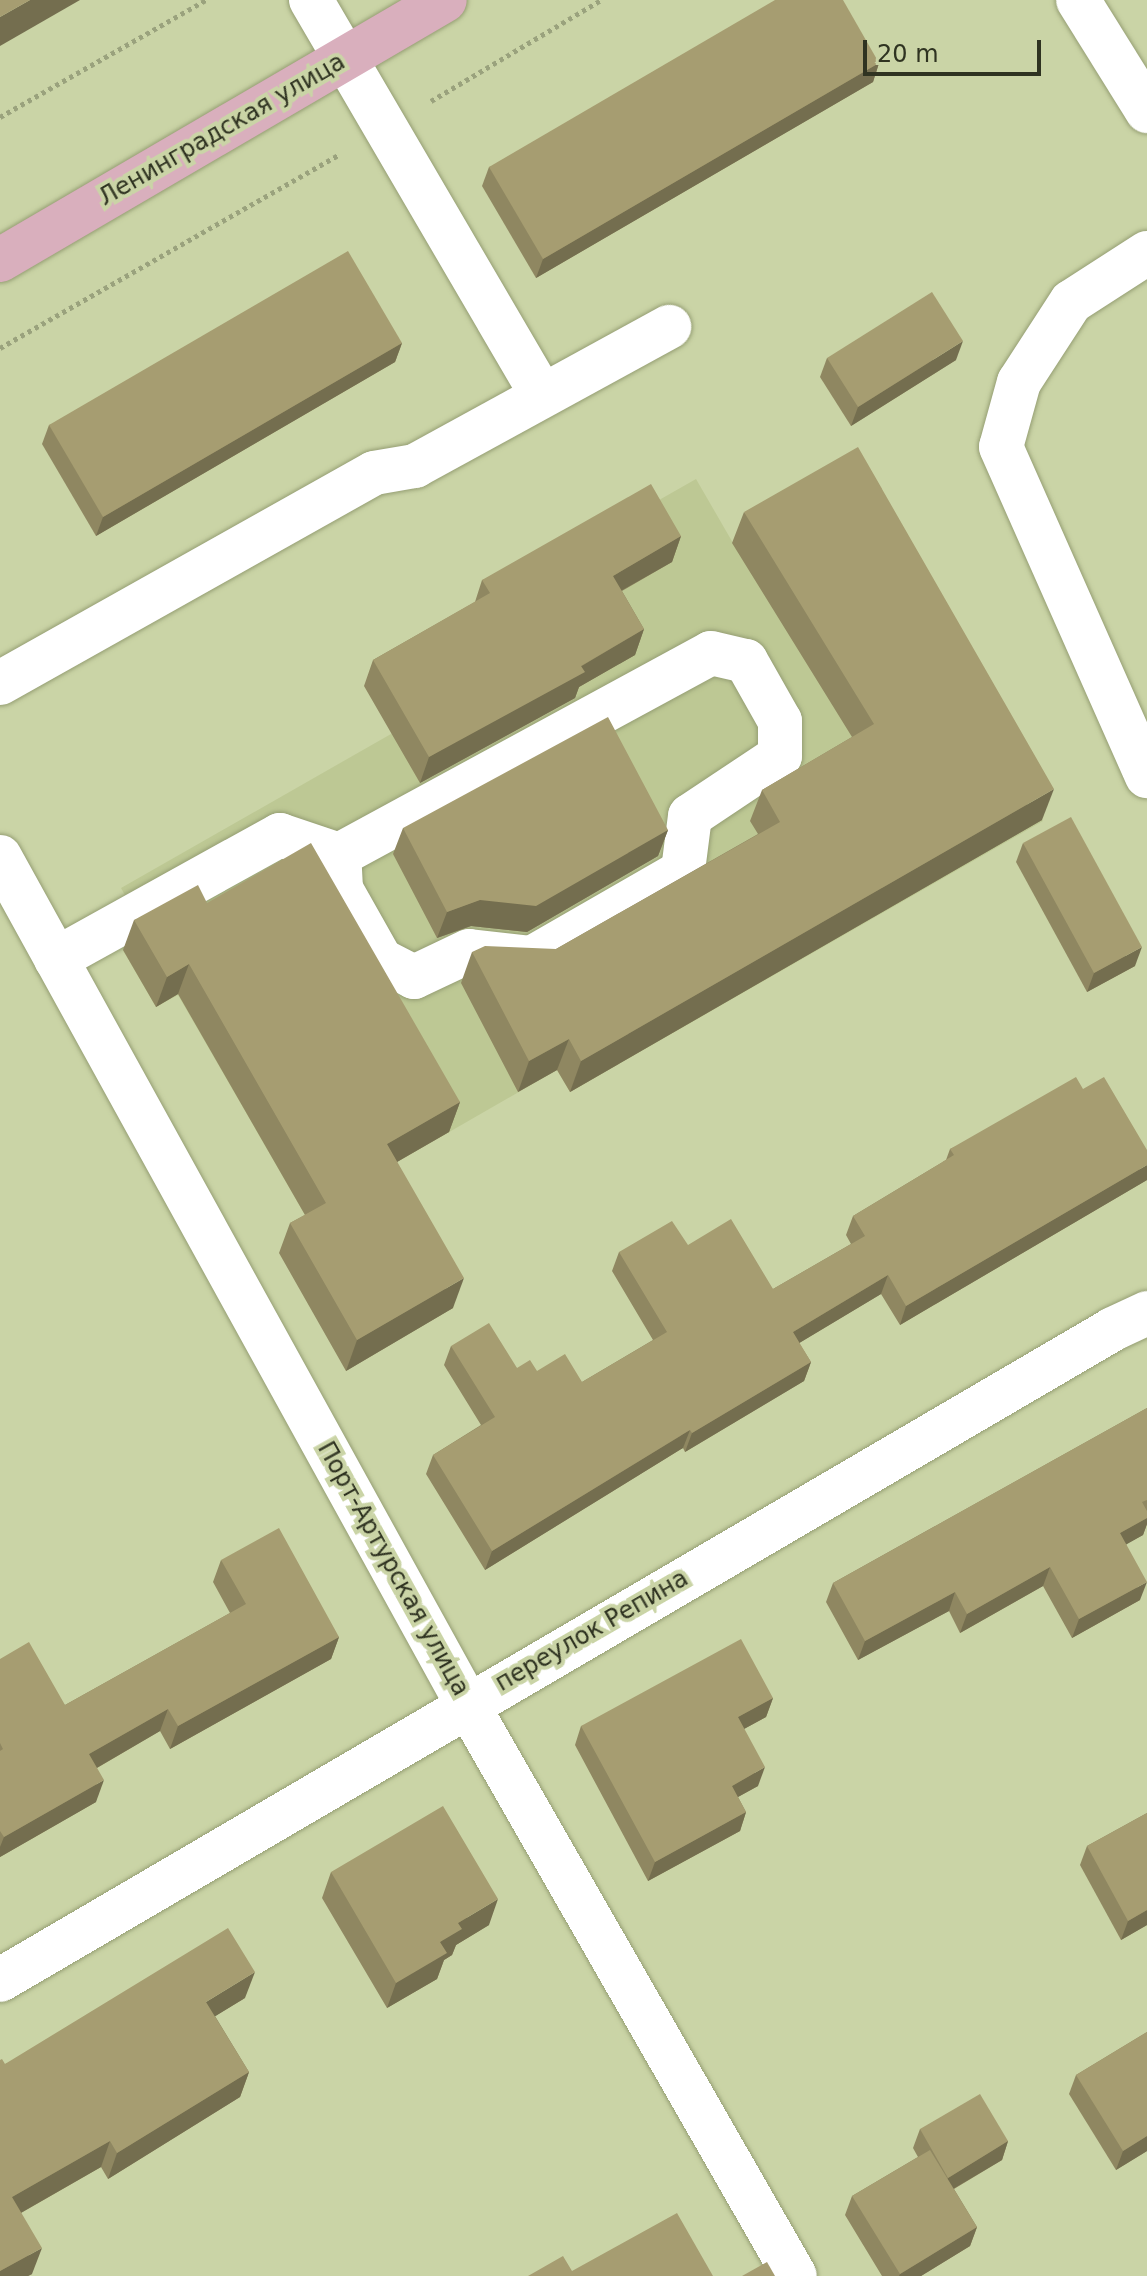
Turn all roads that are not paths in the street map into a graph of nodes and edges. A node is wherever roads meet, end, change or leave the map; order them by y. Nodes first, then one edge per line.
1 (311, 0) edge
2 (445, 0) edge
3 (1078, 0) edge
4 (346, 58) junction
5 (1147, 111) edge
6 (1147, 253) edge
7 (0, 260) edge
8 (669, 327) dead end
9 (542, 396) junction
10 (0, 683) edge
11 (1147, 776) edge
12 (339, 855) junction
13 (0, 857) edge
14 (56, 959) junction
15 (1147, 1313) edge
16 (467, 1704) junction
17 (0, 1980) edge
18 (795, 2276) edge

1 - 4 street
2 - 4 main road, Ленинградская улица
3 - 5 street
4 - 7 main road, Ленинградская улица
4 - 9 street
6 - 11 street
8 - 9 street
9 - 10 street
12 - 12 street
12 - 14 street
13 - 14 street, Порт-Артурская улица
14 - 16 street, Порт-Артурская улица
15 - 16 street, переулок Репина
16 - 17 street, переулок Репина
16 - 18 street, Порт-Артурская улица

